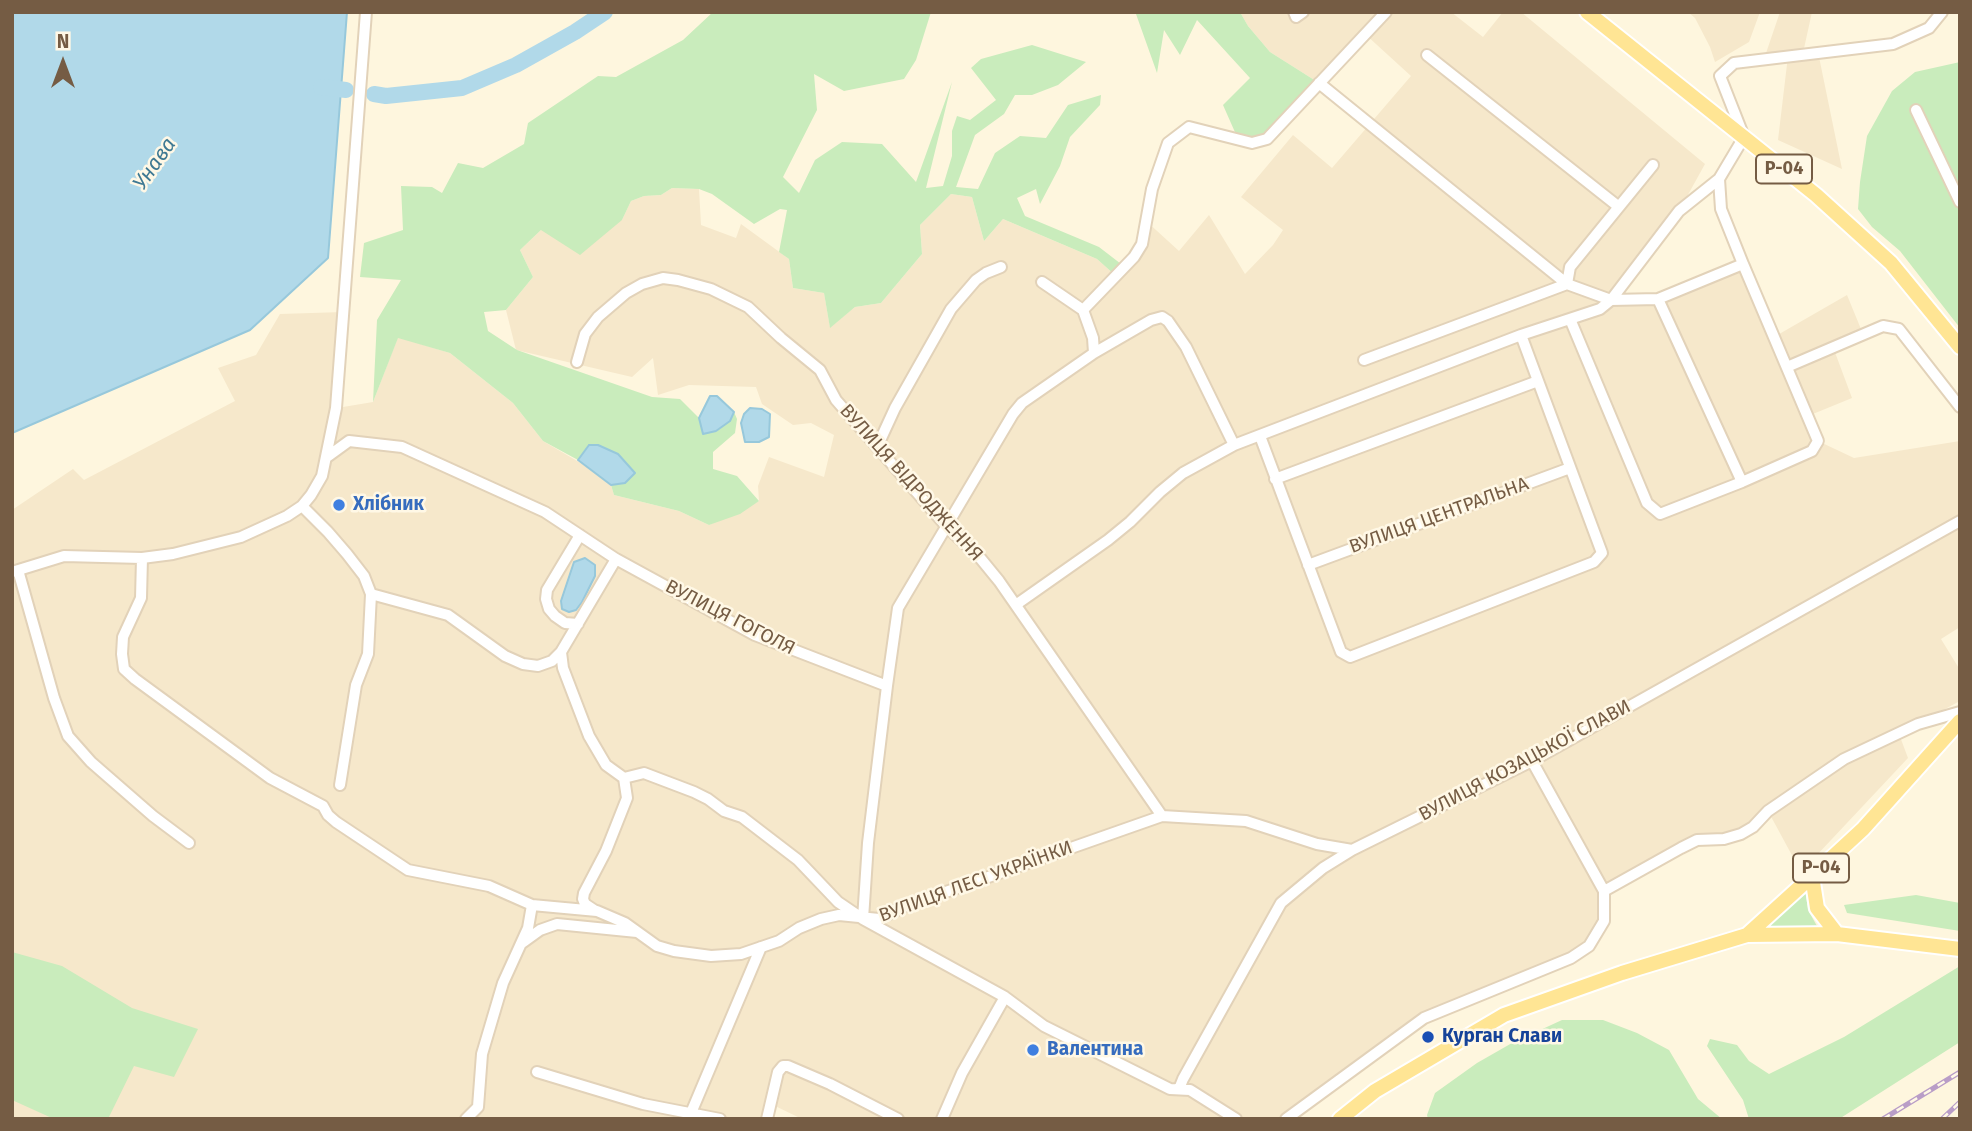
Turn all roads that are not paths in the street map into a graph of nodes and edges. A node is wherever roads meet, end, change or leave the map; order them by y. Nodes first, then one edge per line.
1 (366, 12) edge
2 (1294, 12) edge
3 (1303, 12) edge
4 (1386, 12) edge
5 (1587, 12) edge
6 (1942, 12) edge
7 (1427, 55) dead end
8 (1319, 83) junction
9 (1916, 110) dead end
10 (1744, 138) junction
11 (1653, 165) dead end
12 (1719, 178) junction
13 (1960, 202) edge
14 (1619, 207) junction
15 (1743, 264) junction
16 (1001, 267) dead end
17 (1042, 282) dead end
18 (1567, 284) junction
19 (1658, 299) junction
20 (1611, 300) junction
21 (1083, 310) junction
22 (1570, 319) junction
23 (1521, 335) junction
24 (1960, 347) edge
25 (1094, 353) junction
26 (1364, 360) dead end
27 (577, 362) dead end
28 (1787, 367) junction
29 (1538, 381) junction
30 (1960, 407) edge
31 (1256, 438) junction
32 (878, 445) junction
33 (1234, 445) junction
34 (327, 457) junction
35 (1570, 468) junction
36 (1275, 479) junction
37 (1742, 482) junction
38 (302, 506) junction
39 (1960, 521) edge
40 (947, 527) junction
41 (580, 535) junction
42 (142, 558) junction
43 (616, 559) junction
44 (1308, 565) junction
45 (15, 571) edge
46 (371, 594) junction
47 (1017, 604) junction
48 (578, 624) junction
49 (561, 652) junction
50 (887, 686) junction
51 (1960, 712) edge
52 (1960, 721) edge
53 (1532, 761) junction
54 (624, 778) junction
55 (340, 785) dead end
56 (1162, 816) junction
57 (189, 843) dead end
58 (1317, 844) junction
59 (1352, 850) junction
60 (1323, 869) junction
61 (1812, 876) junction
62 (1604, 891) junction
63 (532, 905) junction
64 (597, 911) junction
65 (863, 919) junction
66 (638, 932) junction
67 (1747, 934) junction
68 (1837, 934) junction
69 (520, 945) junction
70 (761, 947) junction
71 (1960, 949) edge
72 (1005, 998) junction
73 (537, 1072) dead end
74 (1179, 1089) junction
75 (478, 1107) junction
76 (691, 1113) junction
77 (466, 1119) edge
78 (485, 1119) edge
79 (720, 1119) edge
80 (767, 1119) edge
81 (898, 1119) edge
82 (942, 1119) edge
83 (1236, 1119) edge
84 (1286, 1119) edge
85 (1340, 1119) edge

1 - 34 street
2 - 3 street
4 - 8 street
5 - 10 main road, Р-04
6 - 10 street
7 - 14 street
8 - 18 street
8 - 21 street
9 - 13 street
10 - 12 street
10 - 24 main road, Р-04
11 - 14 street
12 - 15 street
12 - 20 street
14 - 18 street
15 - 19 street
15 - 28 street
16 - 32 street
17 - 21 street
18 - 20 street
18 - 26 street
19 - 20 street
19 - 37 street
20 - 22 street
21 - 25 street
22 - 23 street
22 - 37 street
23 - 29 street
23 - 31 street
25 - 33 street
25 - 40 street
27 - 32 street, ВУЛИЦЯ ВІДРОДЖЕННЯ
28 - 30 street
28 - 37 street
29 - 35 street
29 - 36 street
31 - 33 street
31 - 36 street
32 - 40 street, ВУЛИЦЯ ВІДРОДЖЕННЯ
33 - 47 street
34 - 38 street
34 - 41 street, ВУЛИЦЯ ГОГОЛЯ
35 - 44 street, ВУЛИЦЯ ЦЕНТРАЛЬНА
35 - 44 street
36 - 44 street
38 - 42 street
38 - 46 street
39 - 53 street, ВУЛИЦЯ КОЗАЦЬКОЇ СЛАВИ
40 - 47 street, ВУЛИЦЯ ВІДРОДЖЕННЯ
40 - 50 street
41 - 43 street, ВУЛИЦЯ ГОГОЛЯ
41 - 48 street
42 - 45 street
42 - 63 street, ВУЛИЦЯ ЛЕСІ УКРАЇНКИ
43 - 48 street
43 - 50 street, ВУЛИЦЯ ГОГОЛЯ
45 - 57 street
46 - 49 street
46 - 55 street
47 - 56 street, ВУЛИЦЯ ВІДРОДЖЕННЯ
48 - 49 street
49 - 54 street
50 - 65 street
51 - 62 street
52 - 61 main road, Р-04
53 - 59 street, ВУЛИЦЯ КОЗАЦЬКОЇ СЛАВИ
53 - 62 street
54 - 64 street
54 - 65 street
56 - 58 street, ВУЛИЦЯ ЛЕСІ УКРАЇНКИ
56 - 65 street, ВУЛИЦЯ ЛЕСІ УКРАЇНКИ
58 - 59 street, ВУЛИЦЯ ЛЕСІ УКРАЇНКИ
58 - 60 street
59 - 60 street, ВУЛИЦЯ КОЗАЦЬКОЇ СЛАВИ
60 - 74 street, ВУЛИЦЯ КОЗАЦЬКОЇ СЛАВИ
61 - 67 main road
61 - 68 main road, Р-04
62 - 84 street
63 - 64 street, ВУЛИЦЯ ЛЕСІ УКРАЇНКИ
63 - 69 street
64 - 66 street, ВУЛИЦЯ ЛЕСІ УКРАЇНКИ
65 - 70 street, ВУЛИЦЯ ЛЕСІ УКРАЇНКИ
65 - 72 street
66 - 69 street
66 - 70 street, ВУЛИЦЯ ЛЕСІ УКРАЇНКИ
67 - 68 main road
67 - 85 main road
68 - 71 main road
69 - 75 street
70 - 76 street
72 - 74 street
72 - 82 street
73 - 76 street
74 - 83 street
75 - 77 street
75 - 78 street
76 - 79 street
80 - 81 street

